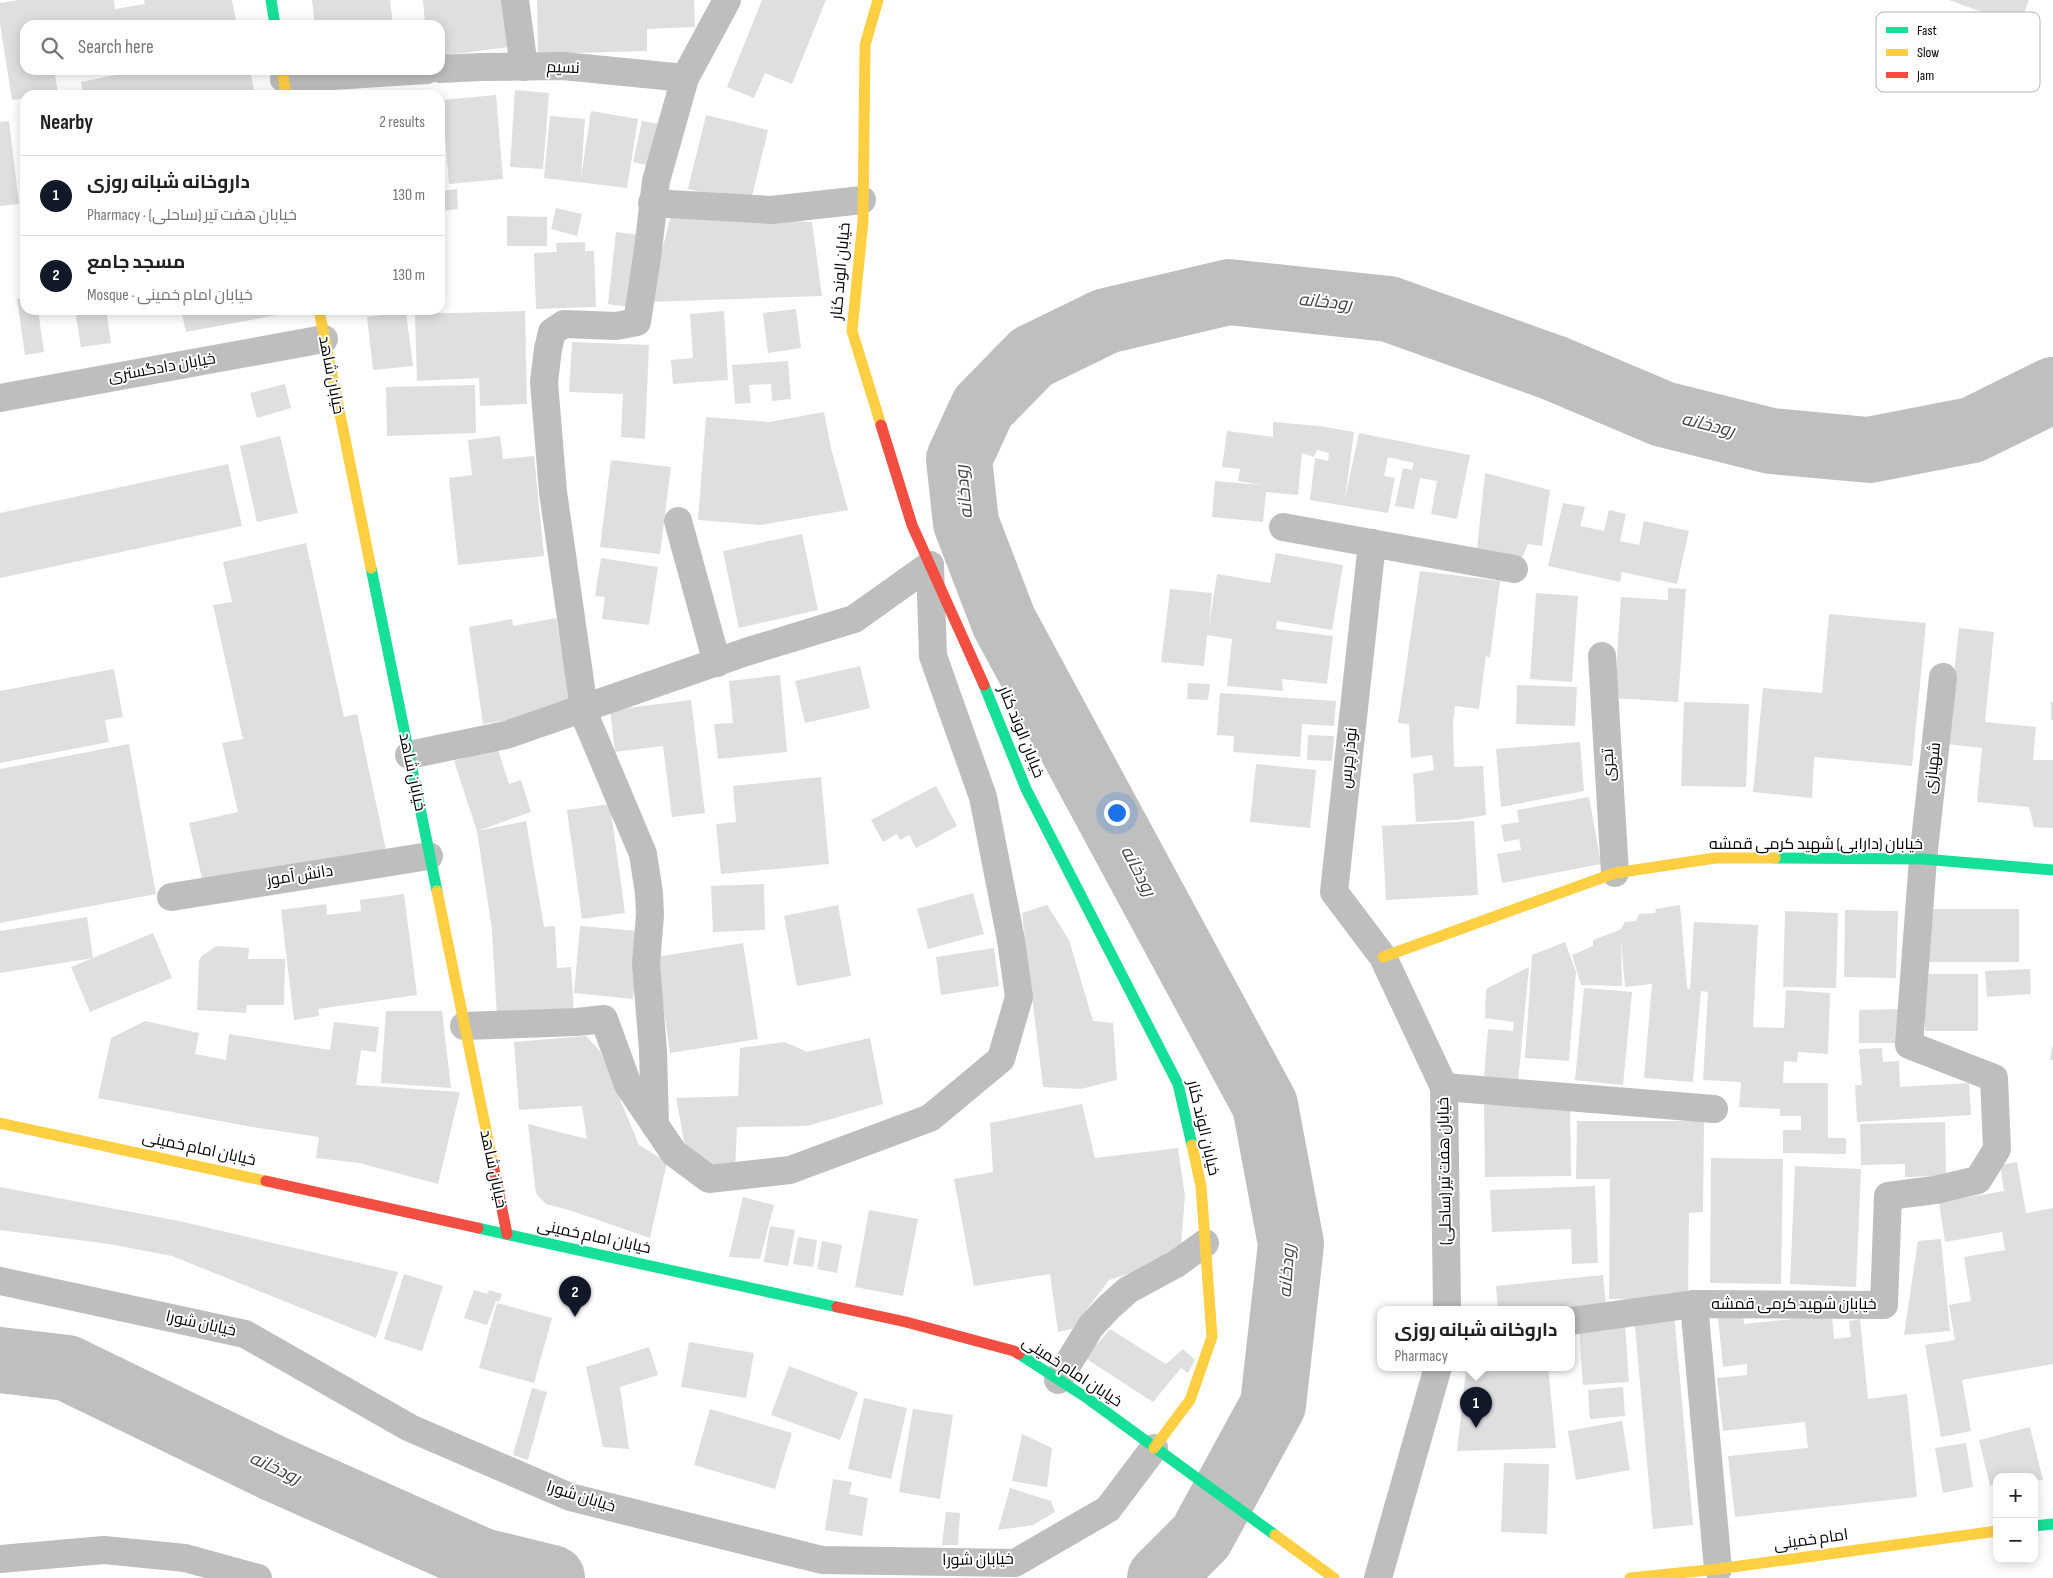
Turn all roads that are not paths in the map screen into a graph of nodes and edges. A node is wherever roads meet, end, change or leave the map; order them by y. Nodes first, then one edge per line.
1 (271, 0) edge
2 (515, 0) edge
3 (727, 0) edge
4 (878, 0) edge
5 (274, 20) edge
6 (524, 67) junction
7 (445, 69) edge
8 (362, 75) edge
9 (686, 78) junction
10 (284, 81) edge
11 (862, 200) junction
12 (652, 203) junction
13 (320, 315) edge
14 (324, 339) junction
15 (0, 398) edge
16 (678, 521) dead end
17 (1283, 527) dead end
18 (1372, 543) junction
19 (930, 565) junction
20 (1514, 569) dead end
21 (1602, 656) dead end
22 (717, 663) junction
23 (1942, 677) dead end
24 (584, 708) junction
25 (409, 754) junction
26 (429, 856) junction
27 (1923, 859) junction
28 (2053, 870) edge
29 (1615, 873) junction
30 (172, 897) dead end
31 (1383, 957) junction
32 (464, 1026) junction
33 (1444, 1088) junction
34 (1714, 1109) dead end
35 (0, 1123) edge
36 (655, 1125) junction
37 (506, 1234) junction
38 (1205, 1243) junction
39 (0, 1281) edge
40 (1694, 1304) junction
41 (1446, 1306) edge
42 (1575, 1320) edge
43 (1437, 1371) edge
44 (1058, 1380) junction
45 (1154, 1448) junction
46 (2053, 1524) edge
47 (2038, 1526) edge
48 (1993, 1532) edge
49 (0, 1559) edge
50 (1718, 1569) junction
51 (258, 1578) edge
52 (1334, 1578) edge
53 (1378, 1578) edge
54 (1630, 1578) edge

1 - 5 street
2 - 6 street
3 - 9 street
4 - 11 street, خیابان الوند کنار
6 - 7 street, نسیم
6 - 9 street, نسیم
8 - 10 street
9 - 12 street
11 - 12 street
11 - 19 street, خیابان الوند کنار
12 - 24 street
13 - 14 street, خیابان شاهد
14 - 15 street, خیابان دادگستری
14 - 25 street, خیابان شاهد
16 - 22 street
17 - 18 street
18 - 20 street
18 - 31 street, نوذر چرس
19 - 22 street
19 - 36 street
19 - 38 street, خیابان الوند کنار
21 - 29 street, تجری
22 - 24 street
23 - 27 street, شهبازی
24 - 25 street
24 - 36 street
25 - 26 street, خیابان شاهد
26 - 30 street, دانش آموز
26 - 32 street, خیابان شاهد
27 - 28 street, خیابان (دارابی) شهید کرمی قمشه
27 - 29 street, خیابان (دارابی) شهید کرمی قمشه
27 - 40 street, خیابان شهید کرمی قمشه
29 - 31 street, خیابان (دارابی) شهید کرمی قمشه
31 - 33 street, خیابان هفت تیر (ساحلی)
32 - 36 street
32 - 37 street, خیابان شاهد
33 - 34 street
33 - 41 street, خیابان هفت تیر (ساحلی)
35 - 37 street, خیابان امام خمینی
37 - 44 street, خیابان امام خمینی
38 - 44 street
38 - 45 street, خیابان الوند کنار
39 - 45 street, خیابان شورا
40 - 42 street, خیابان شهید کرمی قمشه
40 - 50 street
43 - 53 street
44 - 45 street, خیابان امام خمینی
45 - 52 street, خیابان امام خمینی
46 - 47 street
48 - 50 street, امام خمینی
49 - 51 street
50 - 54 street, امام خمینی

